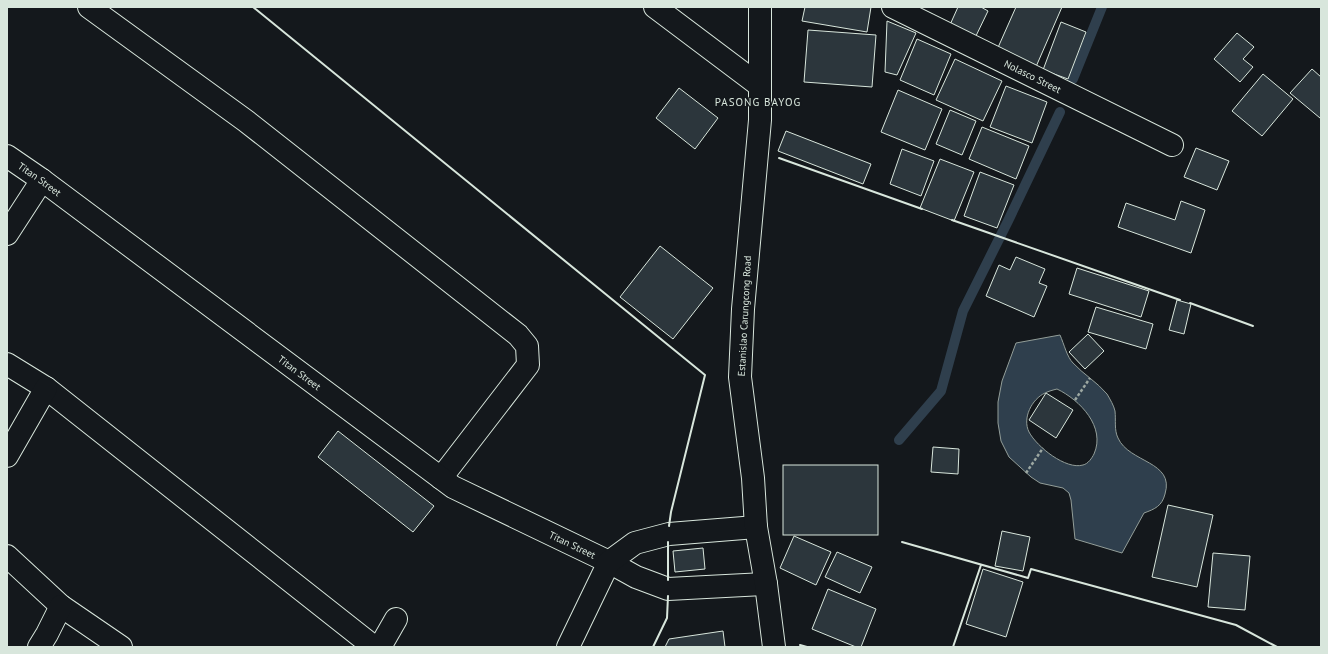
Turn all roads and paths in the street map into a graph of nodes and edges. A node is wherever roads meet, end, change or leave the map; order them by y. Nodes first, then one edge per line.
1 (89, 7) edge
2 (655, 7) edge
3 (760, 7) edge
4 (893, 7) edge
5 (760, 86) junction
6 (1172, 146) dead end
7 (7, 156) edge
8 (42, 180) junction
9 (7, 234) edge
10 (7, 364) edge
11 (1090, 378) dead end
12 (46, 388) junction
13 (1075, 400) dead end
14 (1043, 448) dead end
15 (7, 456) edge
16 (1026, 473) dead end
17 (441, 478) junction
18 (756, 527) junction
19 (7, 556) edge
20 (609, 562) junction
21 (766, 584) junction
22 (61, 606) junction
23 (396, 620) dead end
24 (39, 647) edge
25 (121, 647) edge
26 (374, 647) edge
27 (380, 647) edge
28 (568, 647) edge
29 (774, 647) edge

1 - 17 street
2 - 5 street
3 - 5 street, Estanislao Carungcong Road
4 - 6 street, Nolasco Street
5 - 18 street, Estanislao Carungcong Road
7 - 8 street, Titan Street
8 - 9 street
8 - 17 street, Titan Street
10 - 12 street
11 - 13 path
12 - 15 street
12 - 26 street
14 - 16 path
17 - 20 street, Titan Street
18 - 20 street
18 - 21 street, Estanislao Carungcong Road
19 - 22 street
20 - 21 street, Titan Street
20 - 28 street
21 - 29 street, Estanislao Carungcong Road
22 - 24 street
22 - 25 street
23 - 27 street

